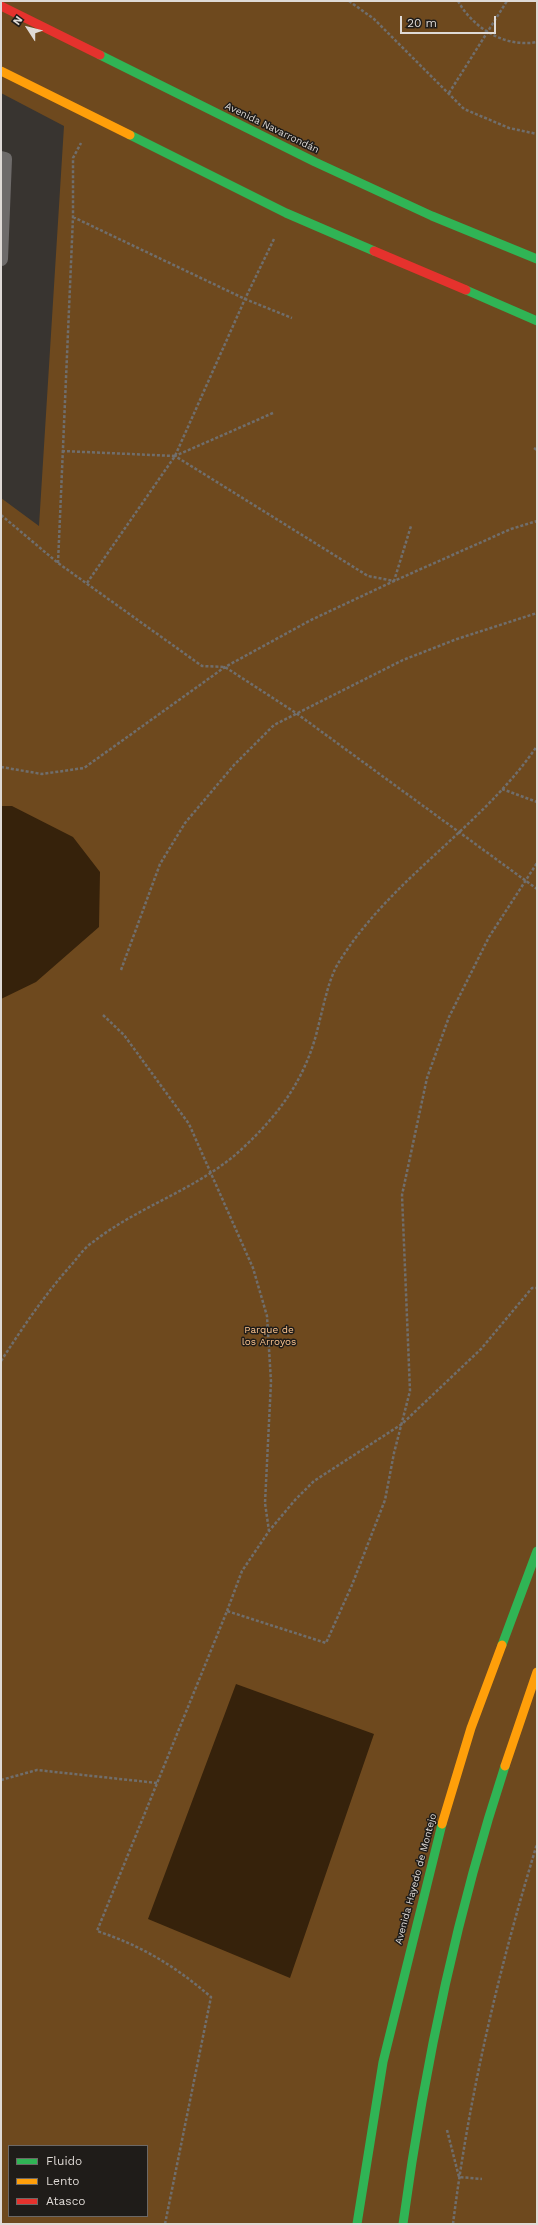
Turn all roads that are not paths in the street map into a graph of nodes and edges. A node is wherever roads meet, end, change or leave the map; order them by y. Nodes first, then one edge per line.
1 (1, 6) edge
2 (1, 71) edge
3 (1, 158) edge
4 (1, 259) edge
5 (537, 259) edge
6 (537, 321) edge
7 (537, 1551) edge
8 (537, 1672) edge
9 (357, 2224) edge
10 (403, 2224) edge

1 - 5 street, Avenida Navarrondán
2 - 6 street
3 - 4 lane
7 - 9 street, Avenida Hayedo de Montejo
8 - 10 street

